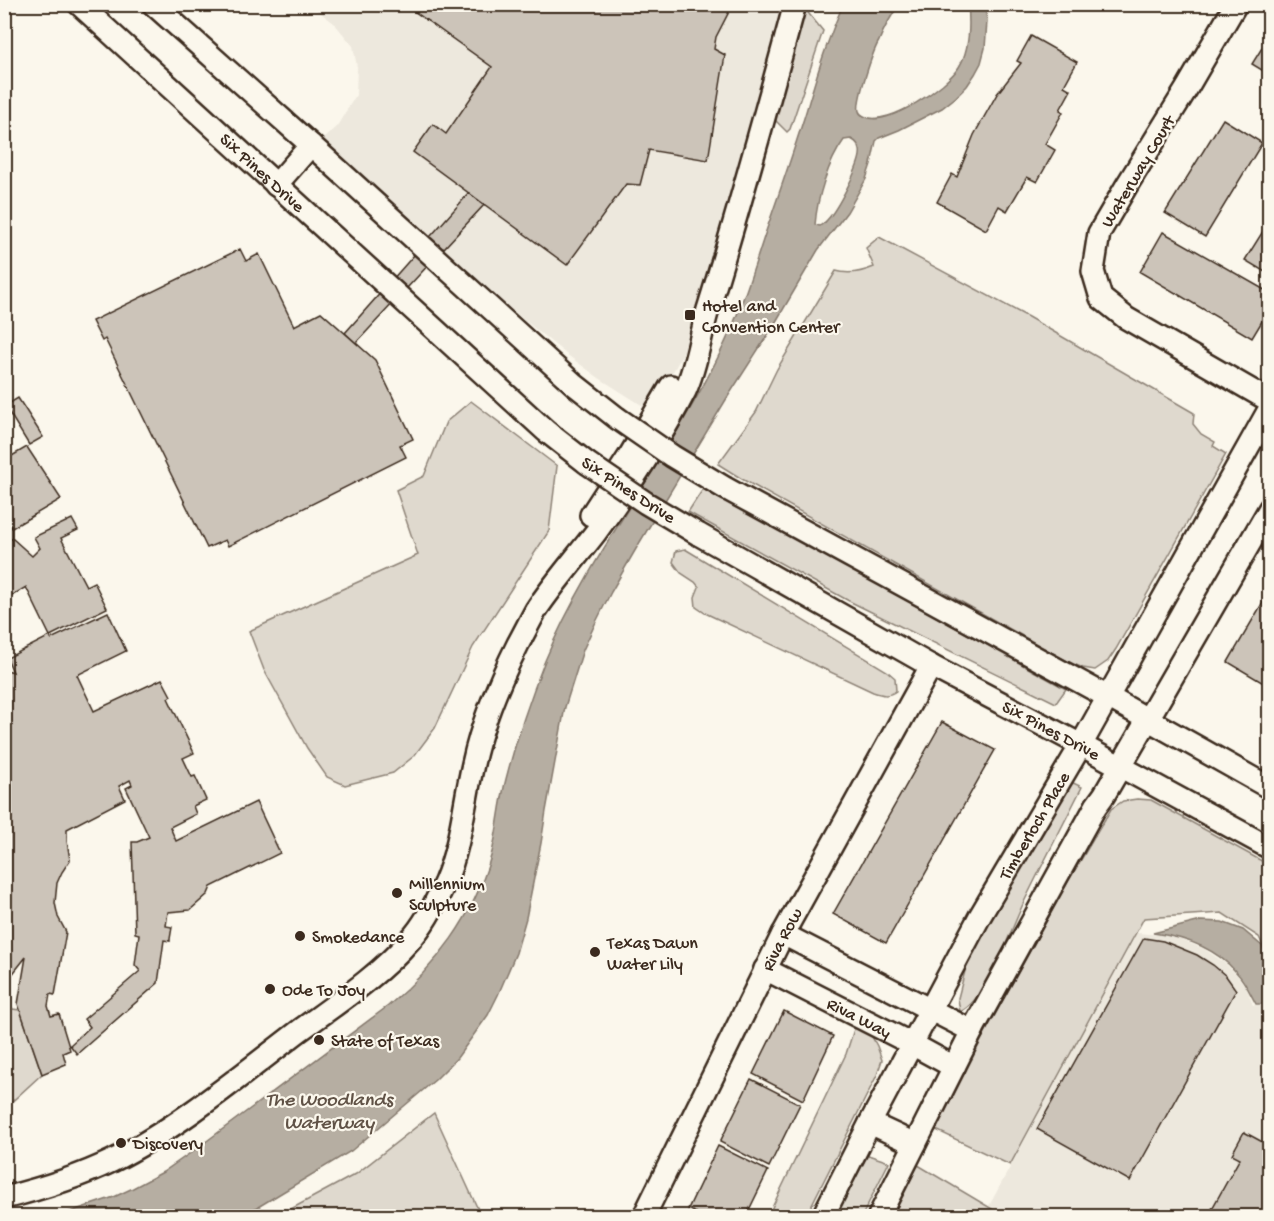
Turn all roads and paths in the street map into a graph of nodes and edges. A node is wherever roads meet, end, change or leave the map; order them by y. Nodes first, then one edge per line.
1 (79, 4) edge
2 (153, 4) edge
3 (795, 4) edge
4 (1236, 4) edge
5 (311, 145) junction
6 (276, 185) junction
7 (1269, 401) edge
8 (1269, 408) edge
9 (1269, 508) edge
10 (931, 666) junction
11 (1108, 697) junction
12 (1147, 719) junction
13 (1080, 745) junction
14 (1120, 767) junction
15 (1269, 788) edge
16 (1269, 848) edge
17 (783, 934) junction
18 (765, 969) junction
19 (930, 1011) junction
20 (972, 1031) junction
21 (912, 1044) junction
22 (954, 1067) junction
23 (870, 1123) junction
24 (915, 1144) junction
25 (4, 1198) edge
26 (644, 1216) edge
27 (823, 1216) edge
28 (879, 1216) edge

1 - 6 street, Six Pines Drive
2 - 5 street
3 - 25 street
4 - 7 street, Waterway Court
5 - 6 street
5 - 11 street, bridge
6 - 10 street, Six Pines Drive, bridge
8 - 11 street, Timberloch Place
9 - 12 street
10 - 13 street, Six Pines Drive
10 - 17 street, Riva Row
11 - 12 street
11 - 13 street, Timberloch Place
12 - 14 street
12 - 15 street
13 - 14 street, Six Pines Drive
13 - 19 street, Timberloch Place
14 - 16 street, Six Pines Drive
14 - 20 street
17 - 18 street, Riva Row
17 - 19 street
18 - 21 street, Riva Way
18 - 26 street, Riva Row
19 - 20 street
19 - 21 street, Timberloch Place
20 - 22 street
21 - 22 street, Riva Way
21 - 23 street, Timberloch Place
22 - 24 street
23 - 24 street
23 - 27 street, Timberloch Place
24 - 28 street

